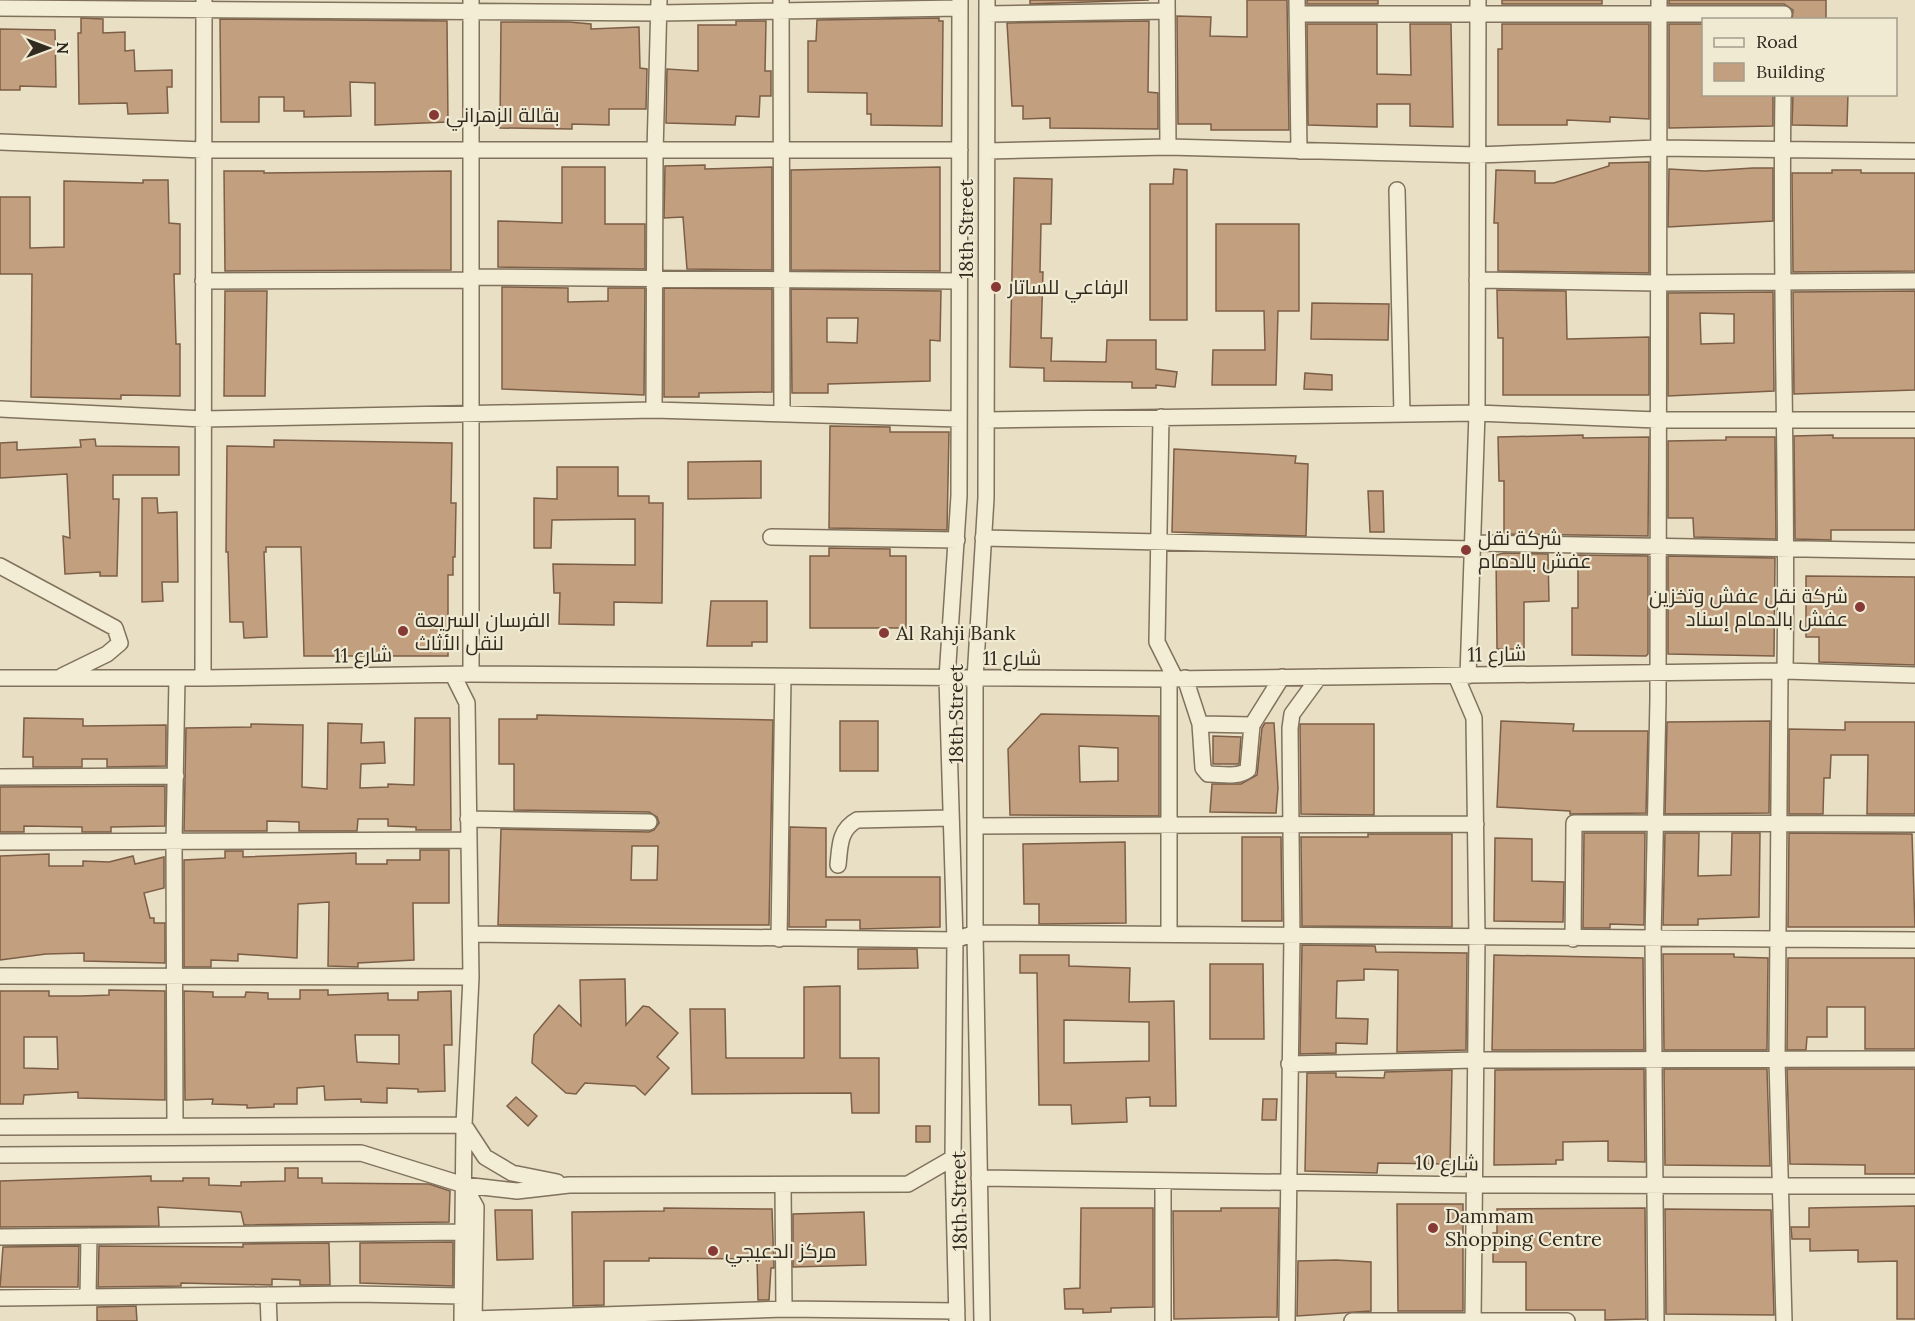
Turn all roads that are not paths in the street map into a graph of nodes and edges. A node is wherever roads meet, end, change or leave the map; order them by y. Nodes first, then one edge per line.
1 (960, 4) edge
2 (204, 5) edge
3 (471, 5) edge
4 (781, 5) edge
5 (1167, 5) edge
6 (659, 6) edge
7 (1478, 6) edge
8 (1659, 6) edge
9 (987, 7) edge
10 (1297, 7) edge
11 (0, 8) edge
12 (1783, 11) edge
13 (1783, 96) edge
14 (0, 142) edge
15 (1168, 147) junction
16 (1657, 148) junction
17 (203, 150) junction
18 (960, 150) junction
19 (1782, 150) junction
20 (783, 151) junction
21 (987, 151) junction
22 (1299, 151) junction
23 (1915, 151) edge
24 (471, 152) junction
25 (655, 152) junction
26 (1478, 154) junction
27 (1397, 190) dead end
28 (470, 279) junction
29 (656, 279) junction
30 (1477, 280) junction
31 (203, 281) junction
32 (783, 281) junction
33 (959, 281) junction
34 (1784, 281) junction
35 (1915, 281) edge
36 (1658, 283) junction
37 (0, 409) edge
38 (654, 410) junction
39 (1477, 412) junction
40 (471, 414) junction
41 (782, 414) junction
42 (1402, 414) junction
43 (1161, 417) junction
44 (203, 418) junction
45 (959, 418) junction
46 (986, 420) junction
47 (1657, 420) junction
48 (1915, 420) edge
49 (1783, 421) junction
50 (771, 537) dead end
51 (983, 538) junction
52 (957, 540) junction
53 (1159, 540) junction
54 (1473, 546) junction
55 (1658, 546) junction
56 (1787, 551) junction
57 (1915, 551) edge
58 (0, 566) edge
59 (1783, 671) junction
60 (1656, 672) junction
61 (471, 674) junction
62 (453, 675) junction
63 (1915, 675) edge
64 (1462, 676) junction
65 (783, 677) junction
66 (1282, 677) junction
67 (1318, 677) junction
68 (0, 678) edge
69 (57, 678) junction
70 (177, 678) junction
71 (203, 678) junction
72 (947, 678) junction
73 (1177, 678) junction
74 (975, 679) junction
75 (1200, 724) junction
76 (1252, 725) junction
77 (176, 776) junction
78 (0, 777) edge
79 (951, 818) junction
80 (468, 819) junction
81 (649, 822) dead end
82 (1779, 823) junction
83 (1291, 824) junction
84 (1476, 824) junction
85 (1915, 824) edge
86 (1655, 825) junction
87 (977, 826) junction
88 (1168, 826) junction
89 (469, 840) junction
90 (0, 842) edge
91 (174, 842) junction
92 (838, 865) dead end
93 (471, 933) junction
94 (975, 933) junction
95 (1169, 934) junction
96 (1292, 935) junction
97 (1478, 937) junction
98 (779, 939) junction
99 (1573, 939) junction
100 (1653, 939) junction
101 (955, 940) junction
102 (1778, 940) junction
103 (1915, 940) edge
104 (0, 976) edge
105 (174, 976) junction
106 (471, 976) junction
107 (1915, 1059) edge
108 (1477, 1060) junction
109 (1654, 1060) junction
110 (1777, 1060) junction
111 (1289, 1064) junction
112 (175, 1125) junction
113 (464, 1125) junction
114 (0, 1127) edge
115 (0, 1155) edge
116 (953, 1158) junction
117 (979, 1178) junction
118 (1163, 1180) junction
119 (1287, 1182) junction
120 (464, 1185) junction
121 (569, 1185) junction
122 (783, 1185) junction
123 (1476, 1185) junction
124 (1654, 1185) junction
125 (1782, 1185) junction
126 (1915, 1186) edge
127 (463, 1232) junction
128 (89, 1236) junction
129 (0, 1237) edge
130 (268, 1295) junction
131 (463, 1296) junction
132 (88, 1297) junction
133 (0, 1298) edge
134 (784, 1309) junction
135 (957, 1316) edge
136 (470, 1320) edge
137 (1473, 1320) edge
138 (269, 1321) edge
139 (982, 1321) edge
140 (1163, 1321) edge
141 (1287, 1321) edge
142 (1352, 1321) edge
143 (1567, 1321) edge
144 (1656, 1321) edge
145 (1784, 1321) edge

1 - 4 street
1 - 18 street
2 - 3 street
2 - 11 street
2 - 17 street
3 - 6 street
3 - 24 street
4 - 6 street
4 - 20 street
5 - 9 street
5 - 15 street
6 - 25 street
7 - 8 street
7 - 10 street
7 - 26 street
8 - 12 street
8 - 16 street
9 - 21 street, 18th Street
10 - 22 street
13 - 19 street
14 - 17 street
15 - 21 street
15 - 22 street
16 - 19 street
16 - 26 street
16 - 36 street
17 - 24 street
17 - 31 street
18 - 20 street
18 - 33 street
19 - 23 street
19 - 34 street
20 - 25 street
20 - 32 street
21 - 46 street, 18th Street
22 - 26 street
24 - 25 street
24 - 28 street
25 - 29 street
26 - 30 street
27 - 42 street
28 - 29 street
28 - 31 street
28 - 40 street
29 - 32 street
29 - 38 street
30 - 36 street
30 - 39 street
31 - 44 street
32 - 33 street
32 - 41 street
33 - 45 street
34 - 35 street
34 - 36 street
34 - 49 street
36 - 47 street
37 - 44 street
38 - 40 street
38 - 41 street
39 - 42 street
39 - 47 street
39 - 54 street
40 - 44 street
40 - 61 street
41 - 45 street
42 - 43 street
43 - 46 street
43 - 53 street
44 - 71 street
45 - 52 street
46 - 51 street, 18th Street
47 - 49 street
47 - 55 street
48 - 49 street
49 - 56 street
50 - 52 street
51 - 53 street
51 - 74 street, 18th Street
52 - 72 street
53 - 54 street
53 - 73 street
54 - 55 street
54 - 64 street
55 - 56 street
55 - 60 street
56 - 57 street
56 - 59 street
58 - 69 street
59 - 60 street, شارع 11
59 - 63 street, شارع 11
59 - 82 street
60 - 64 street, شارع 11
60 - 86 street
61 - 62 street, شارع 11
61 - 65 street, شارع 11
62 - 71 street, شارع 11
62 - 80 street
64 - 67 street, شارع 11
64 - 84 street
65 - 72 street, شارع 11
65 - 98 street
66 - 67 street, شارع 11
66 - 73 street, شارع 11
66 - 76 street
67 - 83 street
68 - 69 street, شارع 11
69 - 70 street, شارع 11
70 - 71 street, شارع 11
70 - 77 street
72 - 74 street, شارع 11
72 - 79 street
73 - 74 street, شارع 11
73 - 75 street
73 - 88 street
74 - 87 street, 18th Street
75 - 76 street
75 - 76 street
77 - 78 street
77 - 91 street
79 - 92 street
79 - 101 street
80 - 81 street
80 - 89 street
82 - 85 street
82 - 86 street
82 - 102 street
83 - 84 street
83 - 88 street
83 - 96 street
84 - 97 street
86 - 99 street
86 - 100 street
87 - 88 street
87 - 94 street, 18th Street
88 - 95 street
89 - 91 street
89 - 93 street
90 - 91 street
91 - 105 street
93 - 98 street
93 - 106 street
94 - 95 street
94 - 101 street
94 - 117 street, 18th Street
95 - 96 street
96 - 97 street
96 - 111 street
97 - 99 street
97 - 108 street
98 - 101 street
99 - 100 street
100 - 102 street
100 - 109 street
101 - 116 street
102 - 103 street
102 - 110 street
104 - 105 street
105 - 106 street
105 - 112 street
106 - 113 street
107 - 110 street
108 - 109 street
108 - 111 street
108 - 123 street
109 - 110 street
109 - 124 street
110 - 125 street
111 - 119 street
112 - 113 street
112 - 114 street
113 - 120 street
113 - 121 street
115 - 120 street
116 - 122 street
116 - 135 street
117 - 118 street, شارع 10
117 - 139 street, 18th Street
118 - 119 street, شارع 10
118 - 140 street
119 - 123 street, شارع 10
119 - 141 street
120 - 121 street
120 - 127 street
120 - 136 street
121 - 122 street
122 - 134 street
123 - 124 street, شارع 10
123 - 137 street
124 - 125 street, شارع 10
124 - 144 street
125 - 126 street, شارع 10
125 - 145 street
127 - 128 street
127 - 131 street
128 - 129 street
128 - 132 street
130 - 131 street
130 - 132 street
130 - 138 street
131 - 136 street
132 - 133 street
134 - 135 street
134 - 136 street
137 - 142 street
137 - 143 street

